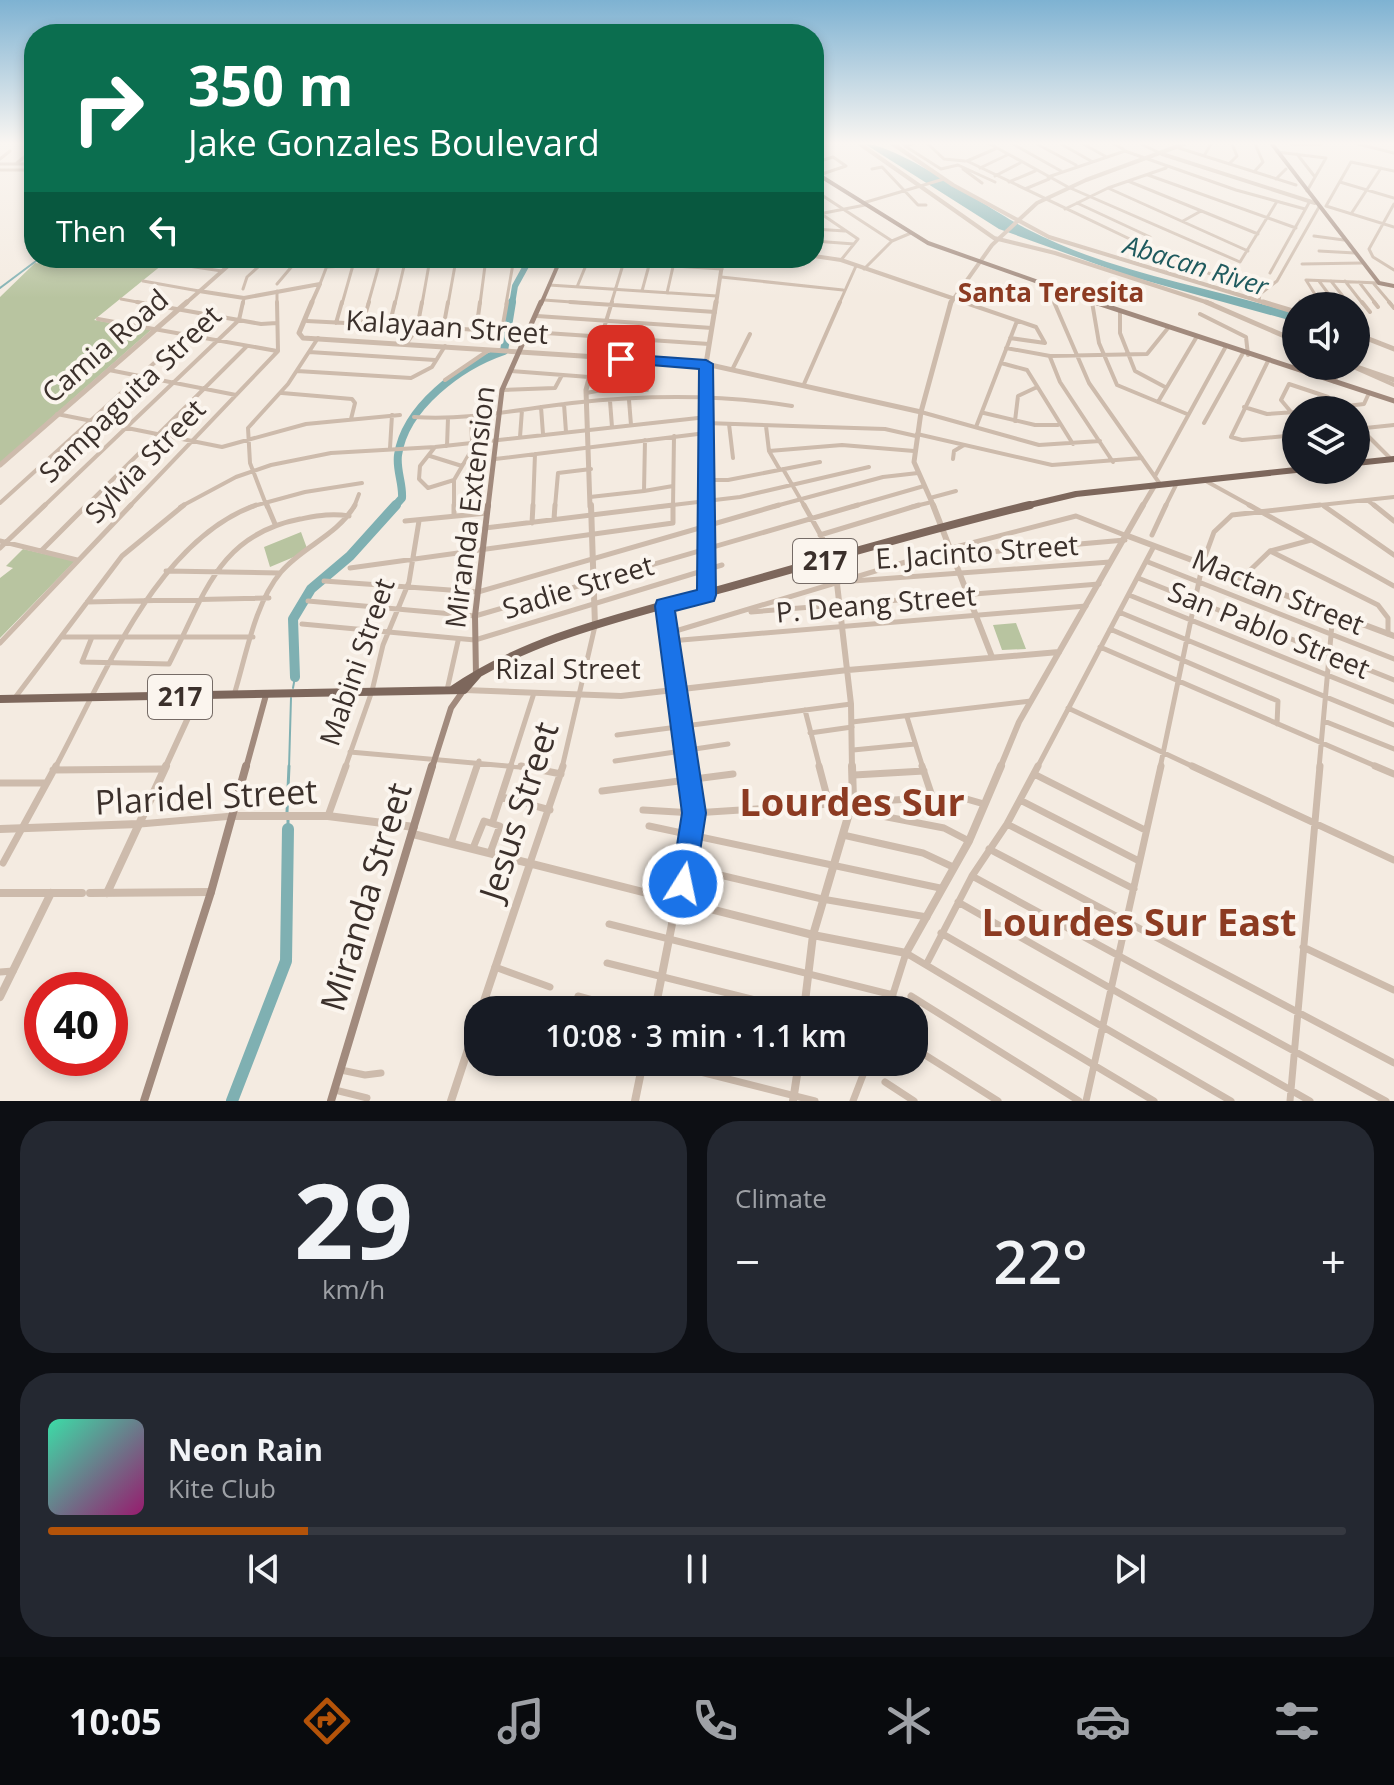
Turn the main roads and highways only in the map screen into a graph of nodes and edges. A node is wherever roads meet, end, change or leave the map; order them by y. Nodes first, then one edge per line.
1 (851, 195) edge
2 (1310, 195) edge
3 (557, 268) edge
4 (1394, 286) edge
5 (1394, 401) edge
6 (1393, 460) edge
7 (1370, 462) edge
8 (1282, 472) edge
9 (479, 671) junction
10 (450, 690) junction
11 (464, 690) junction
12 (266, 695) junction
13 (0, 699) edge
14 (451, 708) junction
15 (144, 1101) edge
16 (331, 1101) edge

1 - 5 main road
2 - 4 main road
3 - 9 main road, Miranda Extension
6 - 7 main road
8 - 9 main road, 217
9 - 10 main road, 217
9 - 11 main road, 217
10 - 11 main road, Rizal Street / 217
10 - 12 main road, Rizal Street / 217
10 - 14 main road, Miranda Street
11 - 14 main road, Miranda Street
12 - 13 main road, 217
12 - 15 main road
14 - 16 main road, Miranda Street

